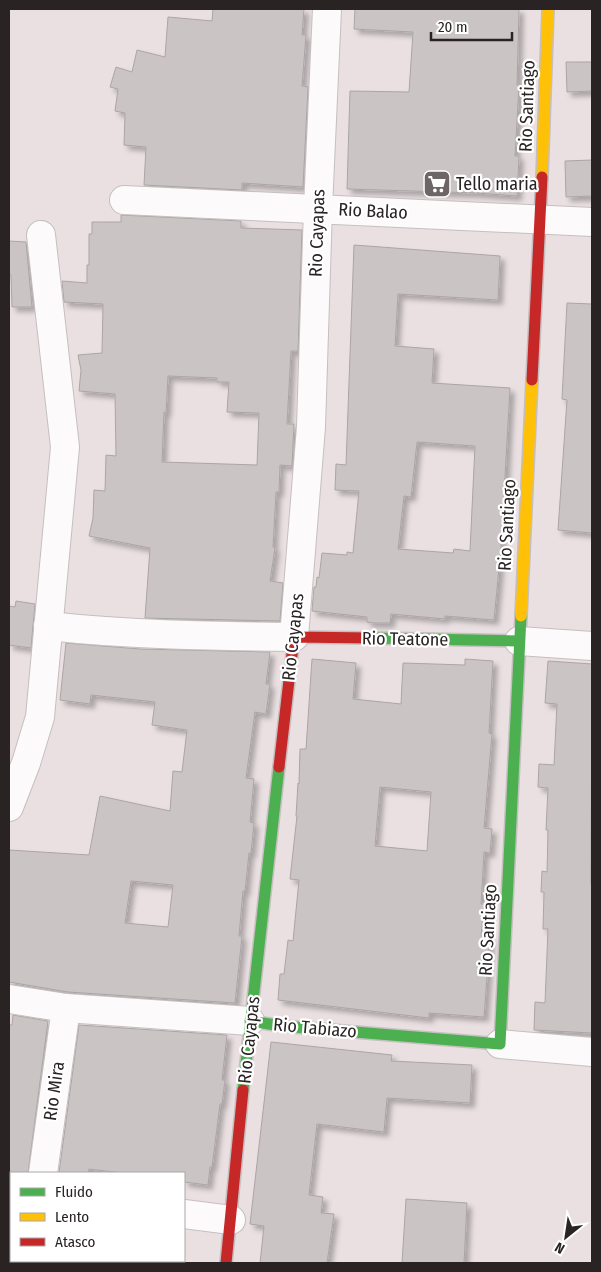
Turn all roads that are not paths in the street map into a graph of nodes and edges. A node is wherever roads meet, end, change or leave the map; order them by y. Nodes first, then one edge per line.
1 (327, 9) edge
2 (548, 9) edge
3 (124, 200) dead end
4 (318, 208) junction
5 (540, 219) junction
6 (592, 222) edge
7 (42, 235) dead end
8 (48, 626) junction
9 (294, 637) junction
10 (519, 641) junction
11 (592, 646) edge
12 (9, 807) edge
13 (9, 999) edge
14 (66, 1008) junction
15 (250, 1021) junction
16 (500, 1044) junction
17 (592, 1052) edge
18 (43, 1172) edge
19 (185, 1214) edge
20 (231, 1220) junction
21 (226, 1263) edge

1 - 4 street, Rio Cayapas
2 - 5 street, Rio Santiago
3 - 4 street, Rio Balao
4 - 5 street, Rio Balao
4 - 9 street, Rio Cayapas
5 - 6 street, Rio Balao
5 - 10 street, Rio Santiago
7 - 8 street
8 - 9 street, Rio Teatone
8 - 12 street
9 - 10 street, Rio Teatone
9 - 15 street, Rio Cayapas
10 - 11 street, Rio Teatone
10 - 16 street, Rio Santiago
13 - 14 street, Rio Tabiazo
14 - 15 street, Rio Tabiazo
14 - 18 street, Rio Mira
15 - 16 street, Rio Tabiazo
15 - 20 street, Rio Cayapas
16 - 17 street, Rio Tabiazo
19 - 20 street
20 - 21 street, Rio Cayapas

